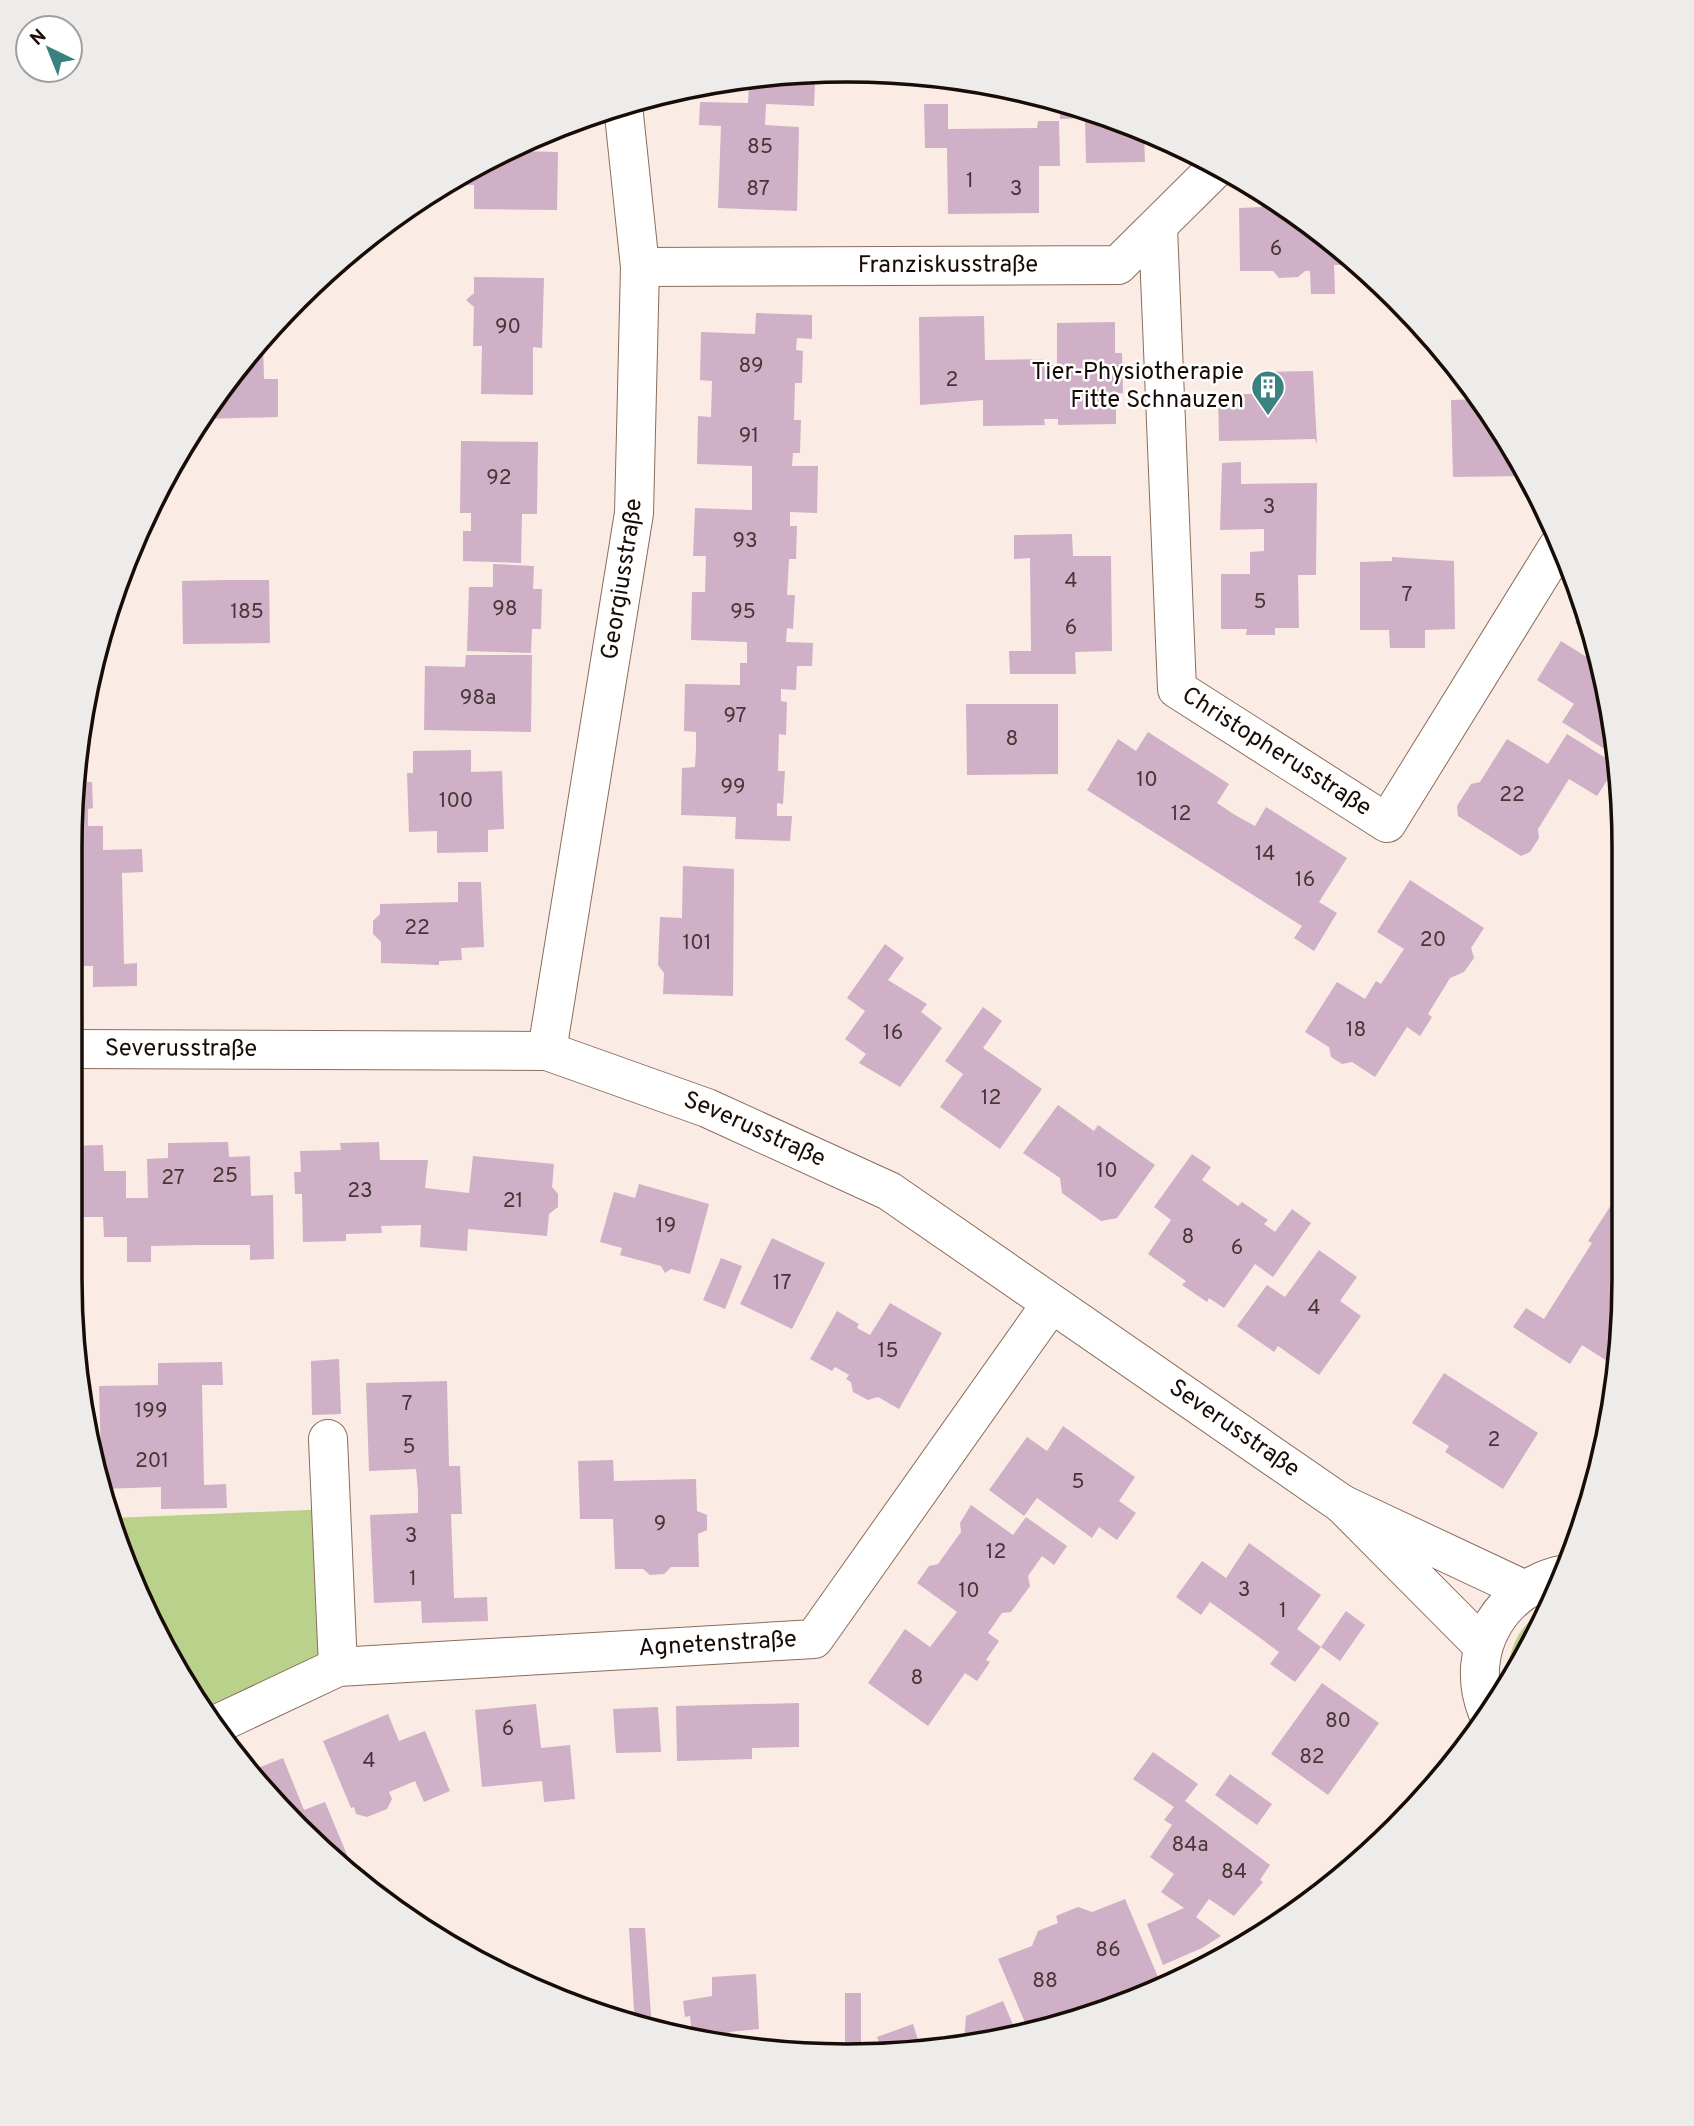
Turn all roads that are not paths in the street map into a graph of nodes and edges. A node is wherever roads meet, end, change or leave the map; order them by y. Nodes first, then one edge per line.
1 (624, 116) edge
2 (1210, 174) edge
3 (1158, 228) junction
4 (640, 267) junction
5 (1554, 553) edge
6 (82, 1049) edge
7 (547, 1051) junction
8 (1051, 1304) junction
9 (328, 1439) dead end
10 (1342, 1504) junction
11 (1552, 1576) edge
12 (1523, 1589) junction
13 (1482, 1645) junction
14 (338, 1667) junction
15 (1484, 1702) edge
16 (223, 1721) edge

1 - 4 street, Georgiusstraße
2 - 3 street, Franziskusstraße
3 - 4 street, Franziskusstraße
3 - 5 street, Christopherusstraße
4 - 7 street, Georgiusstraße
6 - 7 street, Severusstraße
7 - 8 street, Severusstraße
8 - 10 street, Severusstraße
8 - 14 street, Agnetenstraße
9 - 14 street
10 - 12 street, Severusstraße
10 - 13 street, Severusstraße
11 - 12 street
12 - 13 street
13 - 15 street
14 - 16 street, Agnetenstraße

